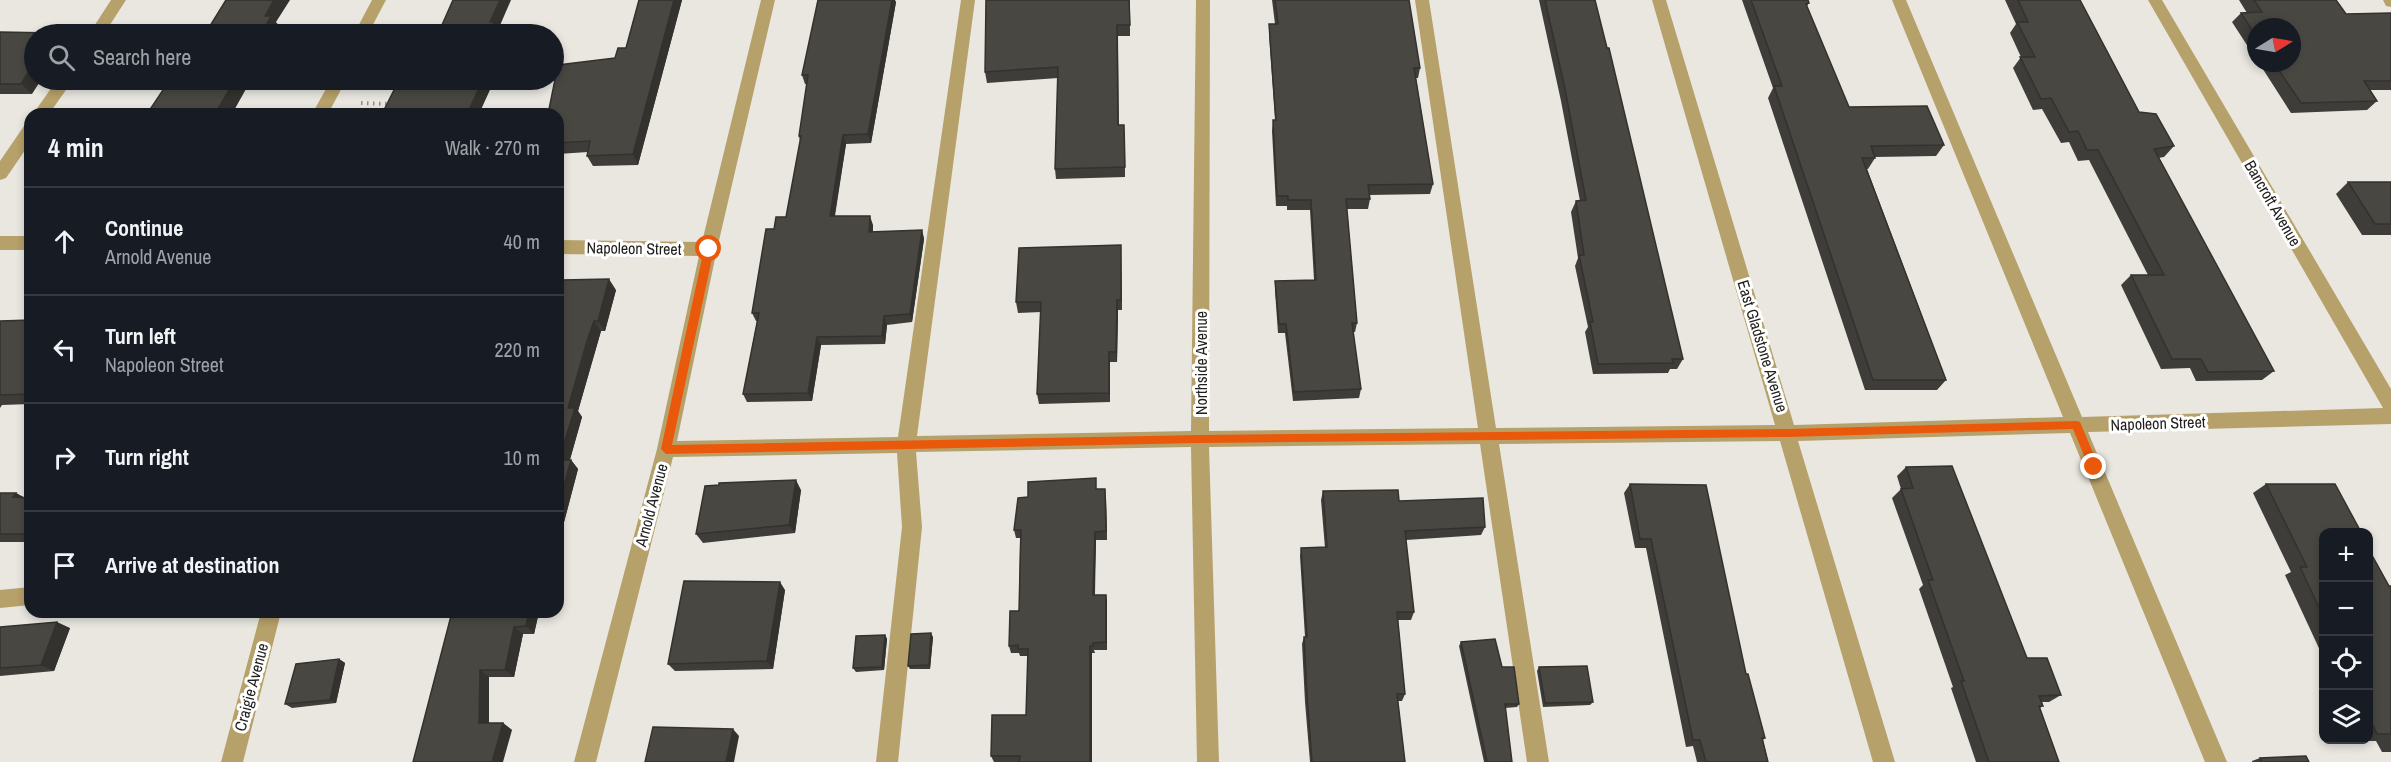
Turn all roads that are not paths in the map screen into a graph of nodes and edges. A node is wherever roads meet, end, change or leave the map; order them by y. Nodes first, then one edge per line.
1 (119, 0) edge
2 (379, 0) edge
3 (768, 0) edge
4 (968, 0) edge
5 (1203, 0) edge
6 (1422, 0) edge
7 (1659, 0) edge
8 (1899, 0) edge
9 (2155, 0) edge
10 (103, 24) edge
11 (366, 24) edge
12 (58, 90) edge
13 (333, 90) edge
14 (45, 108) edge
15 (323, 108) edge
16 (24, 139) edge
17 (0, 174) edge
18 (0, 243) edge
19 (24, 243) edge
20 (564, 247) edge
21 (709, 249) junction
22 (2391, 405) edge
23 (2391, 416) edge
24 (2077, 425) junction
25 (1788, 433) junction
26 (1486, 436) junction
27 (1200, 439) junction
28 (906, 446) junction
29 (666, 449) junction
30 (24, 597) edge
31 (0, 599) edge
32 (269, 618) edge
33 (232, 762) edge
34 (585, 762) edge
35 (887, 762) edge
36 (1208, 762) edge
37 (1538, 762) edge
38 (1884, 762) edge
39 (2216, 762) edge

1 - 10 street
2 - 11 street
3 - 21 street, Arnold Avenue
4 - 28 street
5 - 27 street, Northside Avenue
6 - 26 street
7 - 25 street, East Gladstone Avenue
8 - 24 street
9 - 22 street, Bancroft Avenue
12 - 14 street
13 - 15 street
16 - 17 street
18 - 19 street
20 - 21 street, Napoleon Street
21 - 29 street, Arnold Avenue
23 - 24 street, Napoleon Street
24 - 25 street, Napoleon Street
24 - 39 street
25 - 26 street, Napoleon Street
25 - 38 street, East Gladstone Avenue
26 - 27 street, Napoleon Street
26 - 37 street
27 - 28 street, Napoleon Street
27 - 36 street, Northside Avenue
28 - 29 street, Napoleon Street
28 - 35 street
29 - 34 street, Arnold Avenue
30 - 31 street
32 - 33 street, Craigie Avenue

